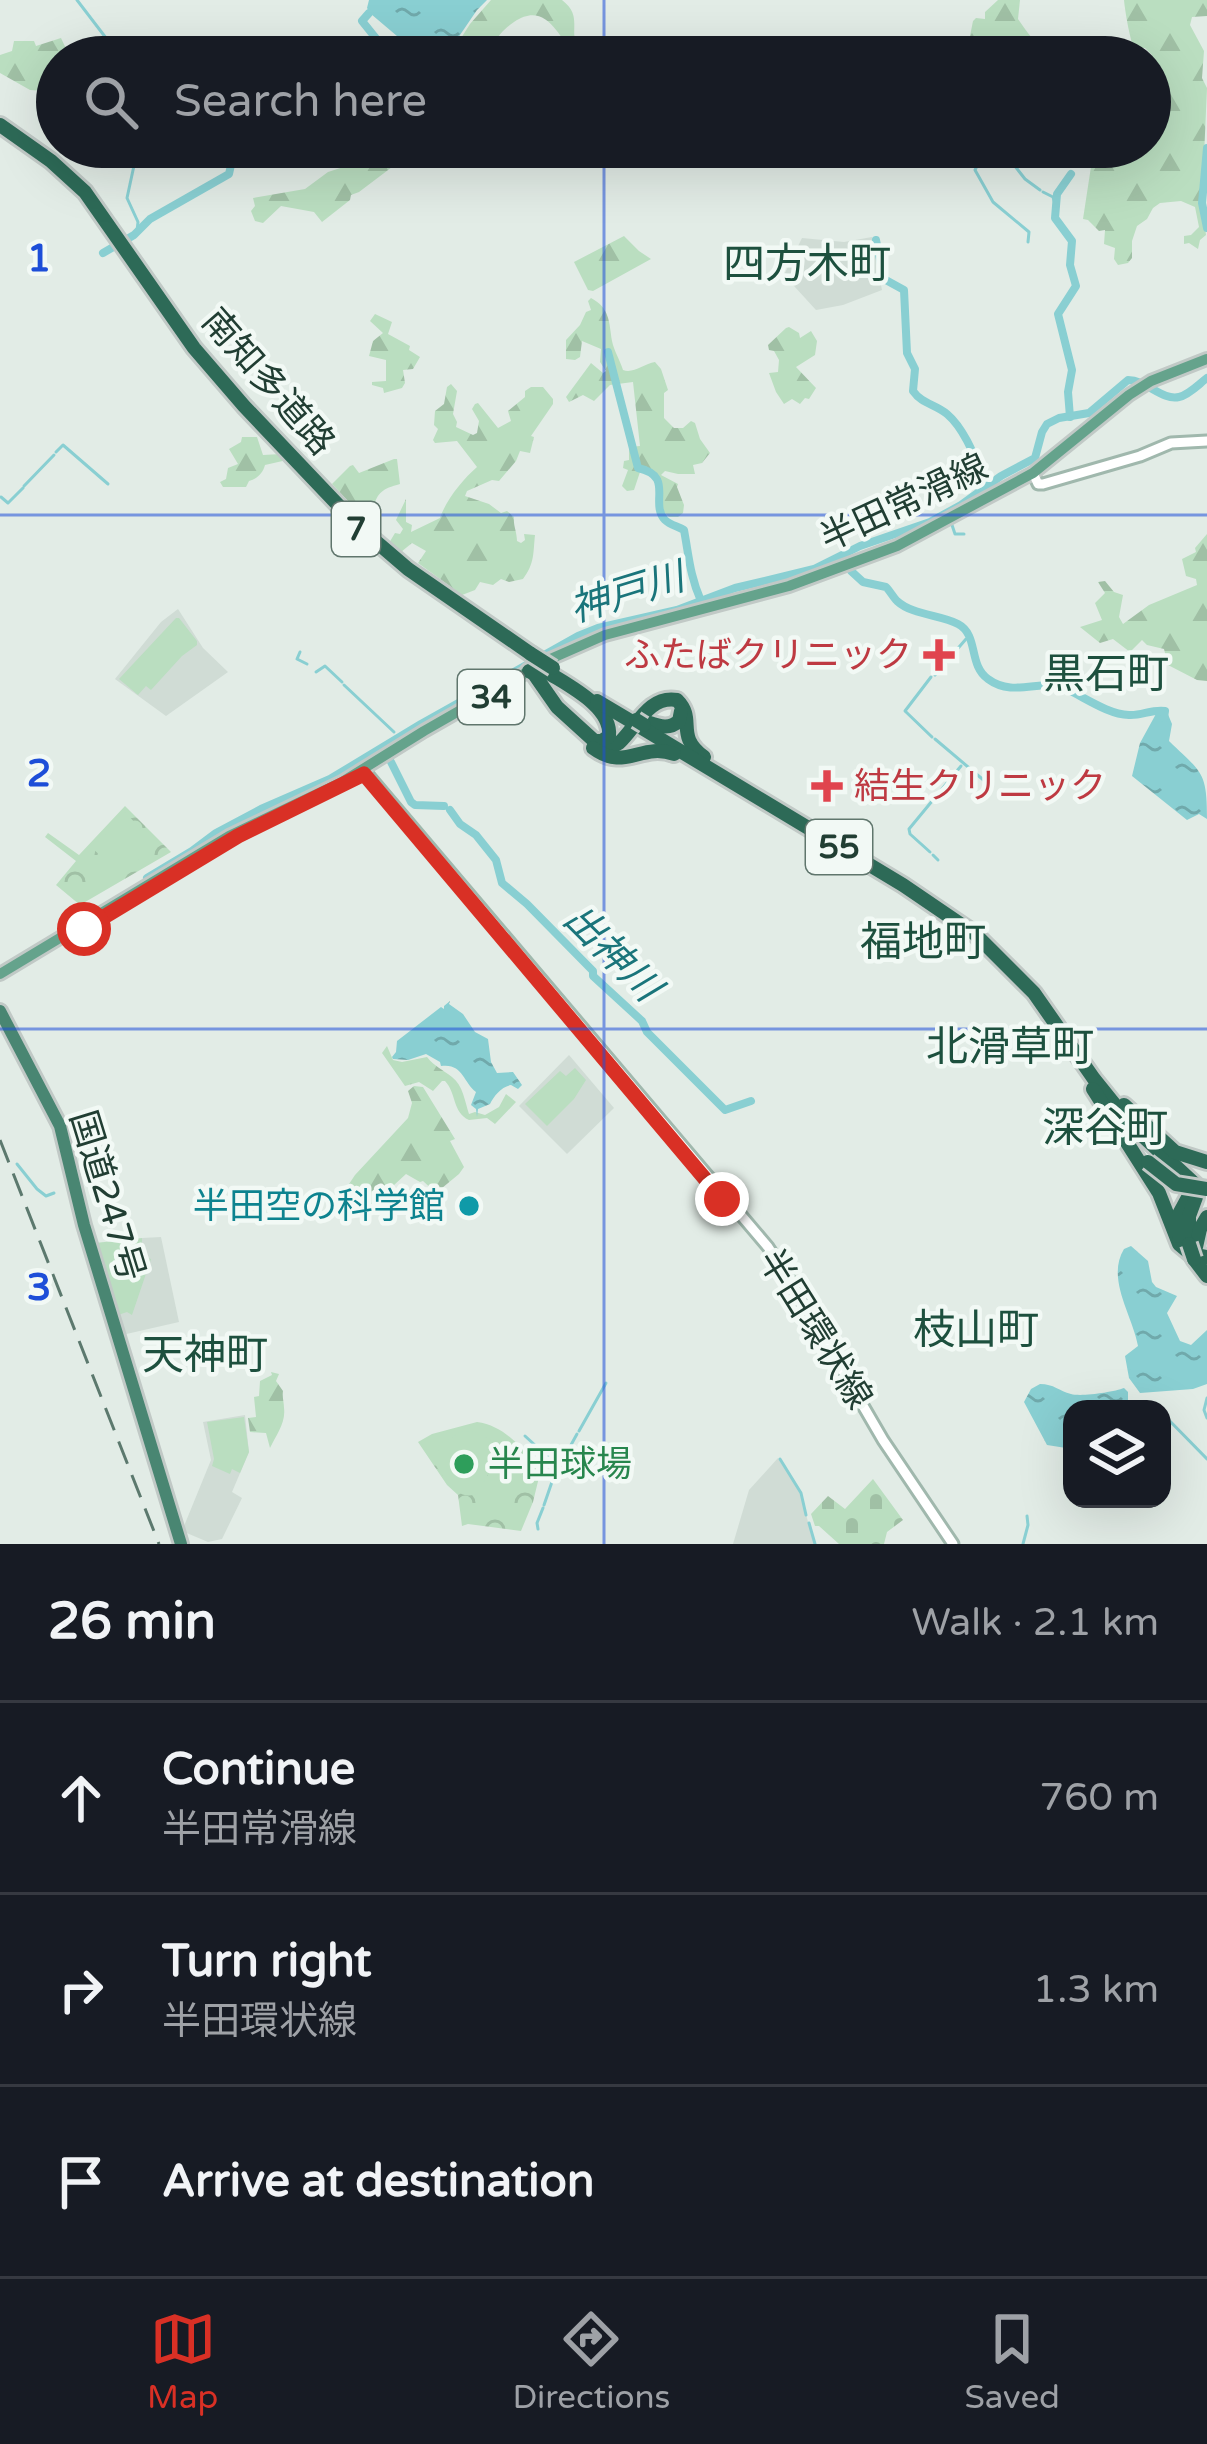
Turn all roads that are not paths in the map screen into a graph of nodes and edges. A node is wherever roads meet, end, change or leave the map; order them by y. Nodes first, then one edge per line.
1 (0, 128) edge
2 (36, 155) edge
3 (53, 168) edge
4 (1207, 359) edge
5 (1207, 441) edge
6 (1034, 473) junction
7 (535, 665) junction
8 (640, 722) junction
9 (592, 744) junction
10 (364, 771) junction
11 (721, 776) junction
12 (746, 786) junction
13 (0, 976) edge
14 (1045, 1007) junction
15 (0, 1011) edge
16 (1096, 1075) junction
17 (1098, 1097) junction
18 (1207, 1159) edge
19 (1204, 1187) edge
20 (1207, 1217) edge
21 (1201, 1258) edge
22 (181, 1544) edge
23 (951, 1544) edge

1 - 2 highway, 南知多道路 / 7
3 - 7 highway, 南知多道路 / 7
4 - 6 main road, 半田常滑線 / 34
5 - 6 main road
6 - 7 main road, 半田常滑線 / 34
7 - 8 highway, 南知多道路 / 7
7 - 8 highway, 南知多道路 / 7
7 - 9 highway
7 - 9 highway
7 - 10 main road, 半田常滑線 / 34
8 - 9 highway
8 - 11 highway, 55
8 - 12 highway, 55
9 - 11 highway
9 - 12 highway
10 - 13 main road, 半田常滑線 / 34
10 - 23 main road, 半田環状線
11 - 14 highway, 55
12 - 16 highway, 55
14 - 17 highway
14 - 19 highway, 55
15 - 22 highway, 国道247号
16 - 18 highway
16 - 19 highway, 55
17 - 19 highway, bridge
17 - 21 highway
19 - 21 highway
20 - 21 highway

